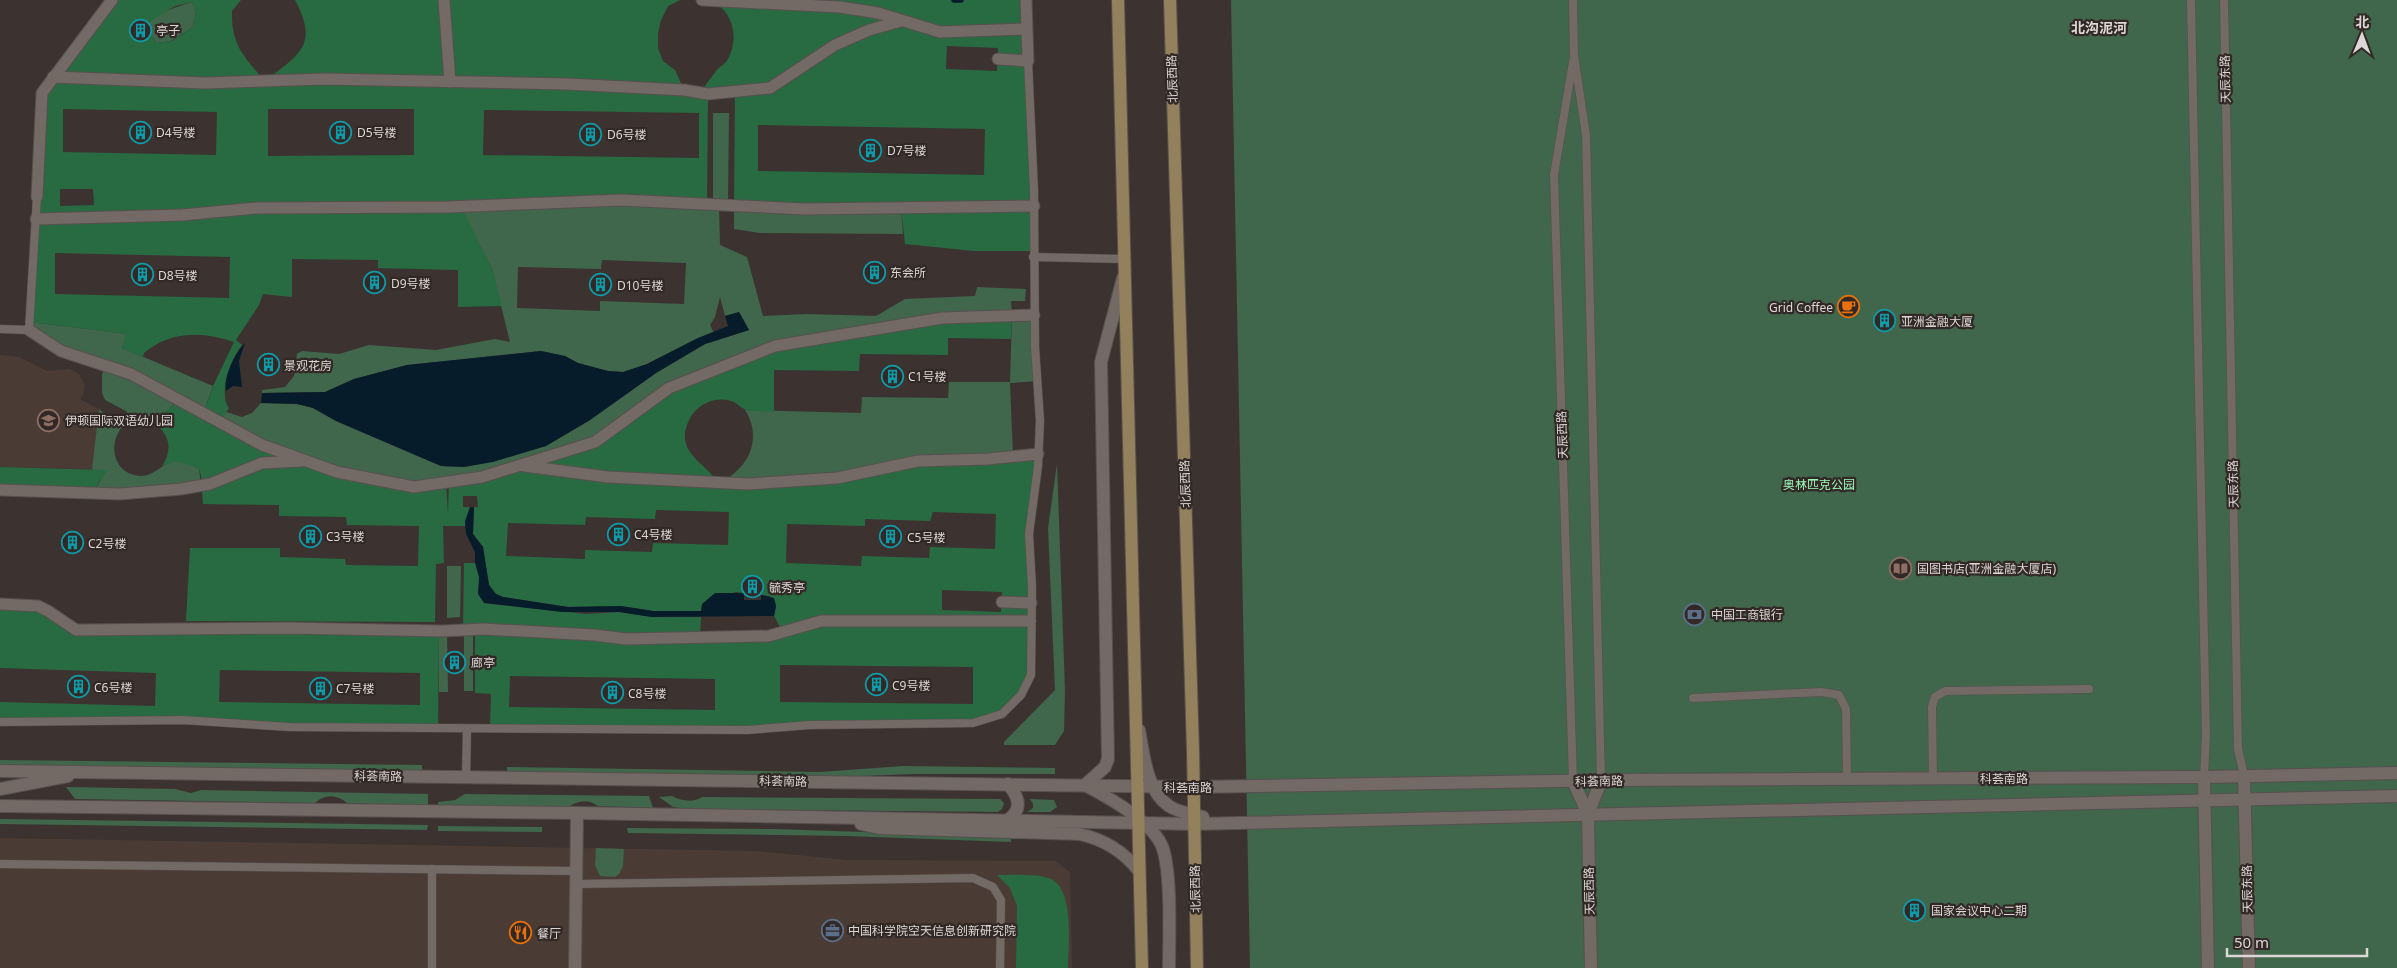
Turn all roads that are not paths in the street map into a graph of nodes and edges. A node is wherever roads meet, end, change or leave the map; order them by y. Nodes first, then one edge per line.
1 (112, 0) edge
2 (444, 0) edge
3 (702, 0) edge
4 (1026, 0) edge
5 (1118, 0) edge
6 (1170, 0) edge
7 (1573, 0) edge
8 (2190, 0) edge
9 (2224, 0) edge
10 (901, 21) junction
11 (1026, 30) junction
12 (1574, 55) junction
13 (998, 59) dead end
14 (1028, 61) junction
15 (54, 77) junction
16 (450, 82) junction
17 (37, 197) joint
18 (1034, 206) junction
19 (36, 220) junction
20 (1033, 257) junction
21 (1124, 259) junction
22 (1125, 273) junction
23 (1034, 315) junction
24 (0, 329) edge
25 (29, 330) junction
26 (1038, 454) junction
27 (306, 461) junction
28 (520, 466) junction
29 (0, 490) edge
30 (1002, 602) dead end
31 (1031, 603) junction
32 (0, 604) edge
33 (1030, 621) junction
34 (2088, 689) dead end
35 (1693, 698) dead end
36 (1137, 718) junction
37 (0, 722) edge
38 (467, 729) junction
39 (0, 771) edge
40 (83, 772) junction
41 (2397, 773) edge
42 (2244, 775) junction
43 (466, 777) junction
44 (2204, 777) junction
45 (1933, 778) junction
46 (1847, 779) junction
47 (1573, 781) junction
48 (1601, 781) junction
49 (1008, 784) junction
50 (1085, 785) junction
51 (1138, 786) junction
52 (1194, 787) junction
53 (0, 789) edge
54 (2397, 796) edge
55 (2244, 801) junction
56 (2205, 802) junction
57 (0, 806) edge
58 (577, 813) junction
59 (1588, 814) junction
60 (829, 817) junction
61 (1008, 820) junction
62 (1139, 823) junction
63 (1194, 824) junction
64 (1228, 824) junction
65 (0, 864) edge
66 (432, 869) junction
67 (578, 871) junction
68 (1139, 871) junction
69 (577, 884) junction
70 (432, 968) edge
71 (575, 968) edge
72 (1000, 968) edge
73 (1142, 968) edge
74 (1169, 968) edge
75 (1197, 968) edge
76 (1591, 968) edge
77 (2208, 968) edge
78 (2249, 968) edge

1 - 15 street
2 - 16 street
3 - 10 street
4 - 11 street
5 - 21 main road
6 - 52 main road, 北辰西路
7 - 12 lane, 天辰西路
8 - 44 lane
9 - 42 lane, 天辰东路
10 - 11 street
10 - 16 street
11 - 14 street
12 - 47 lane, 天辰西路
12 - 48 lane, 天辰西路
13 - 14 street
14 - 18 lane
15 - 16 street
15 - 17 street
17 - 19 lane
18 - 19 street
18 - 20 lane
19 - 25 lane
20 - 21 lane
20 - 23 lane
21 - 22 main road
22 - 36 main road
22 - 50 street
23 - 26 lane
23 - 28 street
24 - 25 lane
25 - 27 street
26 - 28 street
26 - 31 lane
27 - 28 street
27 - 29 street
30 - 31 street
31 - 33 lane
32 - 33 street
33 - 38 lane
34 - 45 lane
35 - 46 lane
36 - 51 main road
36 - 64 street
37 - 38 lane
38 - 43 lane
39 - 40 street, 科荟南路
40 - 43 street, 科荟南路
40 - 53 street
41 - 42 street, 科荟南路
42 - 44 street, 科荟南路
42 - 55 street, 天辰东路
43 - 49 street, 科荟南路
44 - 45 street, 科荟南路
44 - 56 street
45 - 46 street, 科荟南路
46 - 48 street, 科荟南路
47 - 48 street, 科荟南路
47 - 52 street, 科荟南路
47 - 59 street, 天辰西路
48 - 59 street, 天辰西路
49 - 50 street, 科荟南路
49 - 61 street
50 - 51 street, 科荟南路
50 - 74 street
51 - 52 street, 科荟南路
51 - 62 main road
52 - 63 main road, 北辰西路
54 - 55 street
55 - 56 street
55 - 78 street, 天辰东路
56 - 59 street
56 - 77 street
57 - 58 street
58 - 60 street
58 - 67 street
59 - 64 street
59 - 76 street, 天辰西路
60 - 61 street
60 - 68 street
61 - 62 street
62 - 63 street
62 - 68 main road
63 - 64 street
63 - 75 main road, 北辰西路
65 - 66 lane
66 - 67 lane
66 - 70 lane
67 - 69 street
68 - 73 main road
69 - 71 street
69 - 72 lane

